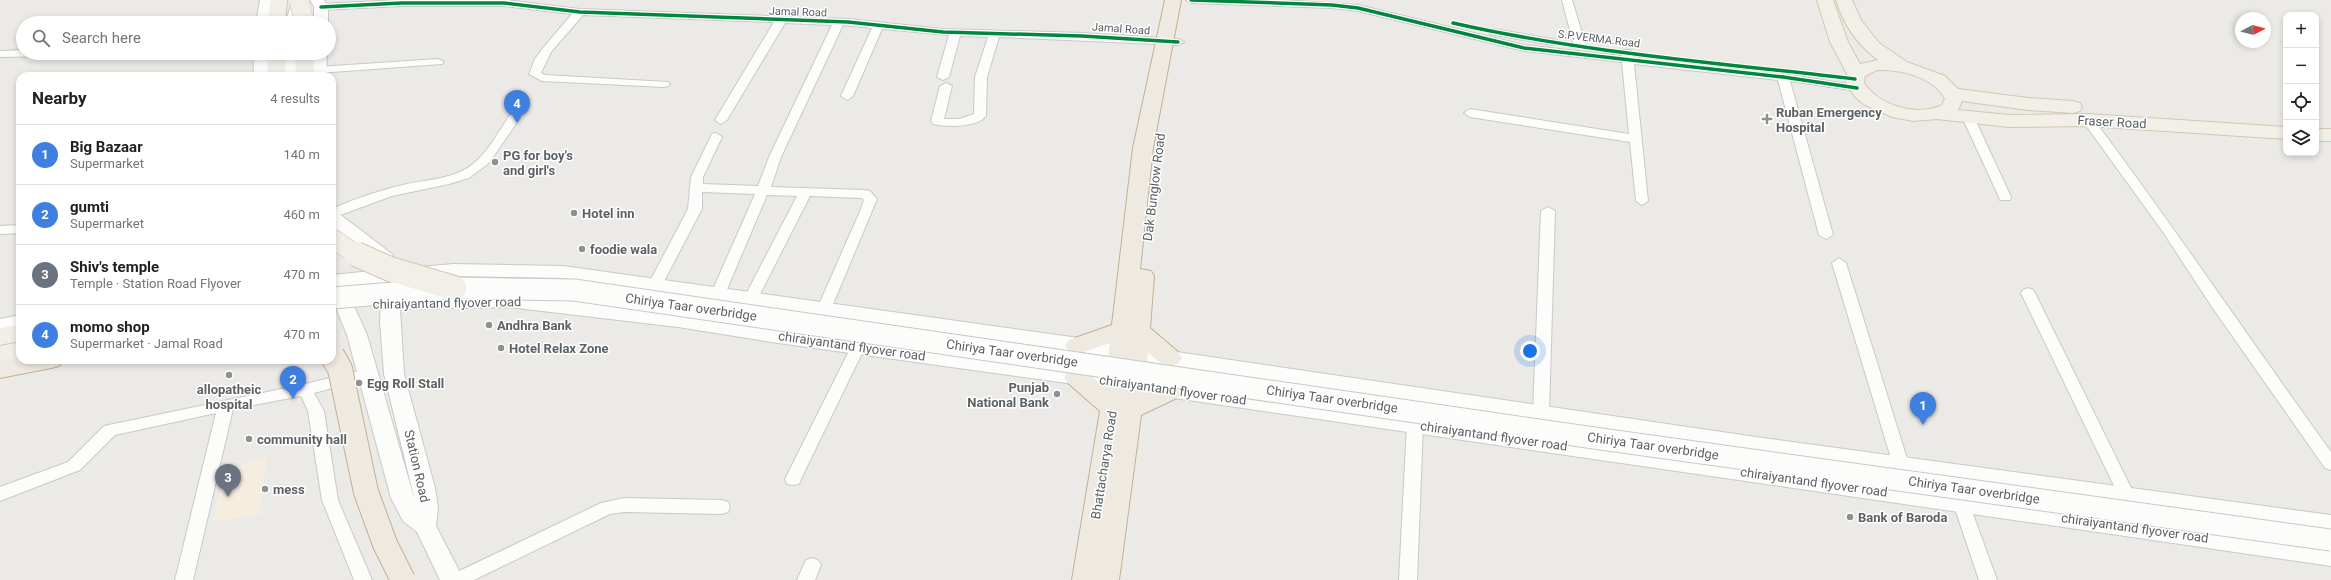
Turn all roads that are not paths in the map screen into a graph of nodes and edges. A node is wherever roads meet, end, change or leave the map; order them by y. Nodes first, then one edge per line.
1 (268, 0) edge
2 (279, 0) edge
3 (300, 0) edge
4 (1173, 0) edge
5 (1185, 0) edge
6 (1191, 0) edge
7 (1343, 0) edge
8 (1567, 0) edge
9 (1825, 0) edge
10 (1844, 0) edge
11 (1333, 3) edge
12 (319, 4) edge
13 (580, 12) junction
14 (265, 16) edge
15 (288, 16) edge
16 (293, 16) edge
17 (320, 16) edge
18 (781, 20) junction
19 (839, 22) junction
20 (878, 26) junction
21 (955, 33) junction
22 (994, 34) junction
23 (1172, 41) junction
24 (1580, 46) junction
25 (0, 54) edge
26 (16, 54) edge
27 (1627, 55) junction
28 (261, 60) edge
29 (276, 60) edge
30 (292, 60) edge
31 (307, 60) edge
32 (317, 60) edge
33 (438, 62) dead end
34 (1901, 66) junction
35 (262, 72) edge
36 (277, 72) edge
37 (293, 72) edge
38 (313, 72) edge
39 (314, 72) edge
40 (335, 72) edge
41 (1783, 77) junction
42 (1856, 81) junction
43 (664, 84) dead end
44 (1952, 94) junction
45 (848, 96) dead end
46 (1470, 113) dead end
47 (1939, 114) junction
48 (1968, 117) junction
49 (514, 118) dead end
50 (721, 120) dead end
51 (2088, 120) junction
52 (2283, 120) edge
53 (2319, 121) edge
54 (2331, 122) edge
55 (2283, 133) edge
56 (2319, 134) edge
57 (2331, 135) edge
58 (716, 137) dead end
59 (1637, 139) junction
60 (697, 188) junction
61 (763, 190) junction
62 (806, 191) junction
63 (2005, 197) dead end
64 (1642, 201) dead end
65 (1548, 211) dead end
66 (336, 213) edge
67 (336, 218) edge
68 (16, 229) edge
69 (0, 230) edge
70 (1826, 235) dead end
71 (336, 241) edge
72 (1839, 263) dead end
73 (392, 274) junction
74 (336, 281) edge
75 (654, 285) junction
76 (454, 288) junction
77 (2028, 293) dead end
78 (718, 294) junction
79 (751, 298) junction
80 (339, 302) edge
81 (392, 302) junction
82 (824, 309) junction
83 (16, 321) edge
84 (0, 324) edge
85 (16, 334) edge
86 (0, 337) edge
87 (1129, 341) junction
88 (1077, 346) joint
89 (858, 347) junction
90 (16, 351) edge
91 (0, 354) edge
92 (1170, 358) joint
93 (336, 362) edge
94 (28, 364) edge
95 (0, 369) edge
96 (367, 374) junction
97 (1076, 377) junction
98 (1125, 383) junction
99 (305, 390) junction
100 (1171, 391) junction
101 (226, 405) junction
102 (1121, 409) junction
103 (1541, 413) junction
104 (1415, 425) junction
105 (1756, 445) junction
106 (2331, 464) edge
107 (1901, 465) junction
108 (1761, 474) junction
109 (793, 479) dead end
110 (0, 494) edge
111 (2127, 496) junction
112 (1961, 503) junction
113 (722, 507) dead end
114 (2331, 524) edge
115 (425, 526) junction
116 (2331, 540) edge
117 (2331, 556) edge
118 (184, 580) edge
119 (363, 580) edge
120 (403, 580) edge
121 (452, 580) edge
122 (457, 580) edge
123 (1086, 580) edge
124 (1105, 580) edge
125 (1408, 580) edge
126 (1988, 580) edge

1 - 14 main road
2 - 15 main road
3 - 16 main road, bridge
4 - 23 highway
5 - 23 highway, Dak Bunglow Road
6 - 11 street, S.P.VERMA.Road
7 - 24 street, S.P.VERMA.Road
8 - 24 street
9 - 42 main road
10 - 34 main road
11 - 27 street, S.P.VERMA.Road
12 - 13 street, Jamal Road
12 - 17 main road
13 - 18 street, Jamal Road
13 - 43 street
18 - 19 street, Jamal Road
18 - 50 street
19 - 20 street, Jamal Road
19 - 61 street
20 - 21 street, Jamal Road
20 - 45 street
21 - 22 street, Jamal Road
21 - 22 street
22 - 23 street, Jamal Road
23 - 87 highway, Dak Bunglow Road
24 - 27 street, S.P.VERMA.Road
25 - 26 street
27 - 41 street, S.P.VERMA.Road
27 - 42 street, S.P.VERMA.Road
27 - 59 street
28 - 35 main road
29 - 36 main road
30 - 37 main road
31 - 38 main road
32 - 39 main road
33 - 40 street
34 - 42 main road
34 - 44 main road
41 - 42 street, S.P.VERMA.Road
41 - 70 street
42 - 47 main road, Fraser Road
44 - 47 main road
44 - 52 main road
46 - 59 street
47 - 48 main road, Fraser Road
48 - 51 main road, Fraser Road
48 - 63 street
49 - 66 street
51 - 55 main road, Fraser Road
51 - 106 street
53 - 54 main road
56 - 57 main road
58 - 60 street
59 - 64 street
60 - 61 street
60 - 75 street
61 - 62 street
61 - 78 street
62 - 79 street
62 - 82 street
65 - 103 street
67 - 73 main road, Station Road
68 - 69 street
71 - 76 main road, bridge
72 - 107 street
73 - 74 main road
73 - 75 main road
73 - 81 main road, Station Road
75 - 78 main road
76 - 80 main road, Chiriya Taar overbridge, bridge
76 - 116 main road, Chiriya Taar overbridge, bridge
77 - 111 street
78 - 79 main road
79 - 82 main road
80 - 81 main road, chiraiyantand flyover road
80 - 96 main road, Station Road
81 - 89 main road, chiraiyantand flyover road
81 - 115 main road, Station Road
82 - 88 main road
83 - 84 street
85 - 86 main road
87 - 88 highway
87 - 92 highway
87 - 98 highway, Bhattacharya Road
89 - 97 main road, chiraiyantand flyover road
89 - 109 street
90 - 91 main road
92 - 103 main road
93 - 120 highway, bridge
94 - 95 highway
96 - 99 street
96 - 115 main road, Station Road
97 - 98 main road, chiraiyantand flyover road
97 - 102 highway
98 - 100 main road, chiraiyantand flyover road
98 - 102 highway, Bhattacharya Road
99 - 101 street
99 - 119 street
100 - 102 highway
100 - 104 main road, chiraiyantand flyover road
101 - 110 street
101 - 118 street
102 - 123 highway, Bhattacharya Road
102 - 124 highway, Bhattacharya Road
103 - 105 main road
104 - 108 main road, chiraiyantand flyover road
104 - 125 street
105 - 107 main road
105 - 108 main road
107 - 111 main road
108 - 112 main road, chiraiyantand flyover road
111 - 114 main road
112 - 117 main road, chiraiyantand flyover road
112 - 126 street
113 - 122 street
115 - 121 main road

